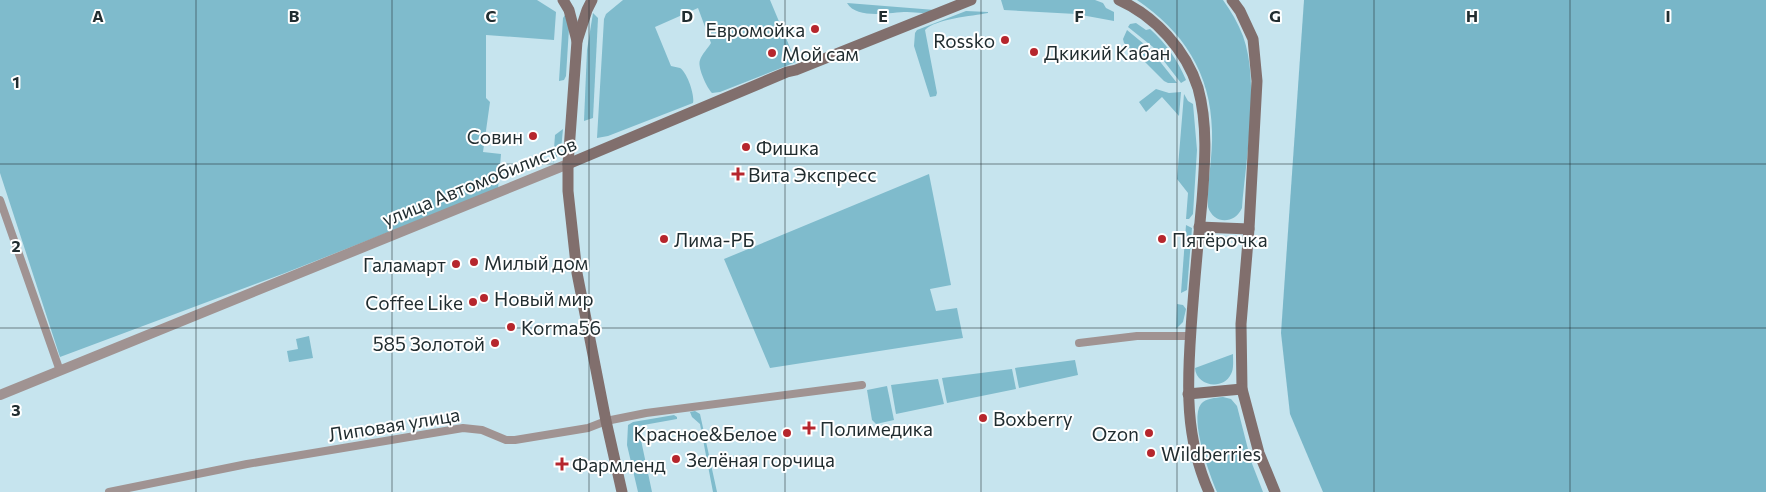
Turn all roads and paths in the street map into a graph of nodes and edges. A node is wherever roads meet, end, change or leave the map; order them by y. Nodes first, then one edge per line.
1 (564, 0) edge
2 (592, 0) edge
3 (971, 0) edge
4 (1120, 0) edge
5 (1232, 0) edge
6 (577, 41) junction
7 (568, 164) junction
8 (0, 200) edge
9 (1199, 227) junction
10 (1249, 230) junction
11 (1190, 336) junction
12 (1079, 342) dead end
13 (60, 371) junction
14 (862, 385) dead end
15 (1242, 389) junction
16 (1188, 394) junction
17 (0, 395) edge
18 (606, 420) junction
19 (109, 492) edge
20 (622, 492) edge
21 (1209, 492) edge
22 (1275, 492) edge

1 - 6 main road
2 - 6 main road
3 - 7 main road, улица Автомобилистов
4 - 9 main road
5 - 10 main road
6 - 7 main road
7 - 13 street, улица Автомобилистов
7 - 18 main road
8 - 13 street
9 - 10 main road
9 - 11 main road
10 - 15 main road
11 - 12 street
11 - 16 main road
13 - 17 street, улица Автомобилистов
14 - 18 street, Липовая улица
15 - 16 main road
15 - 22 main road
16 - 21 main road
18 - 19 street, Липовая улица
18 - 20 main road

